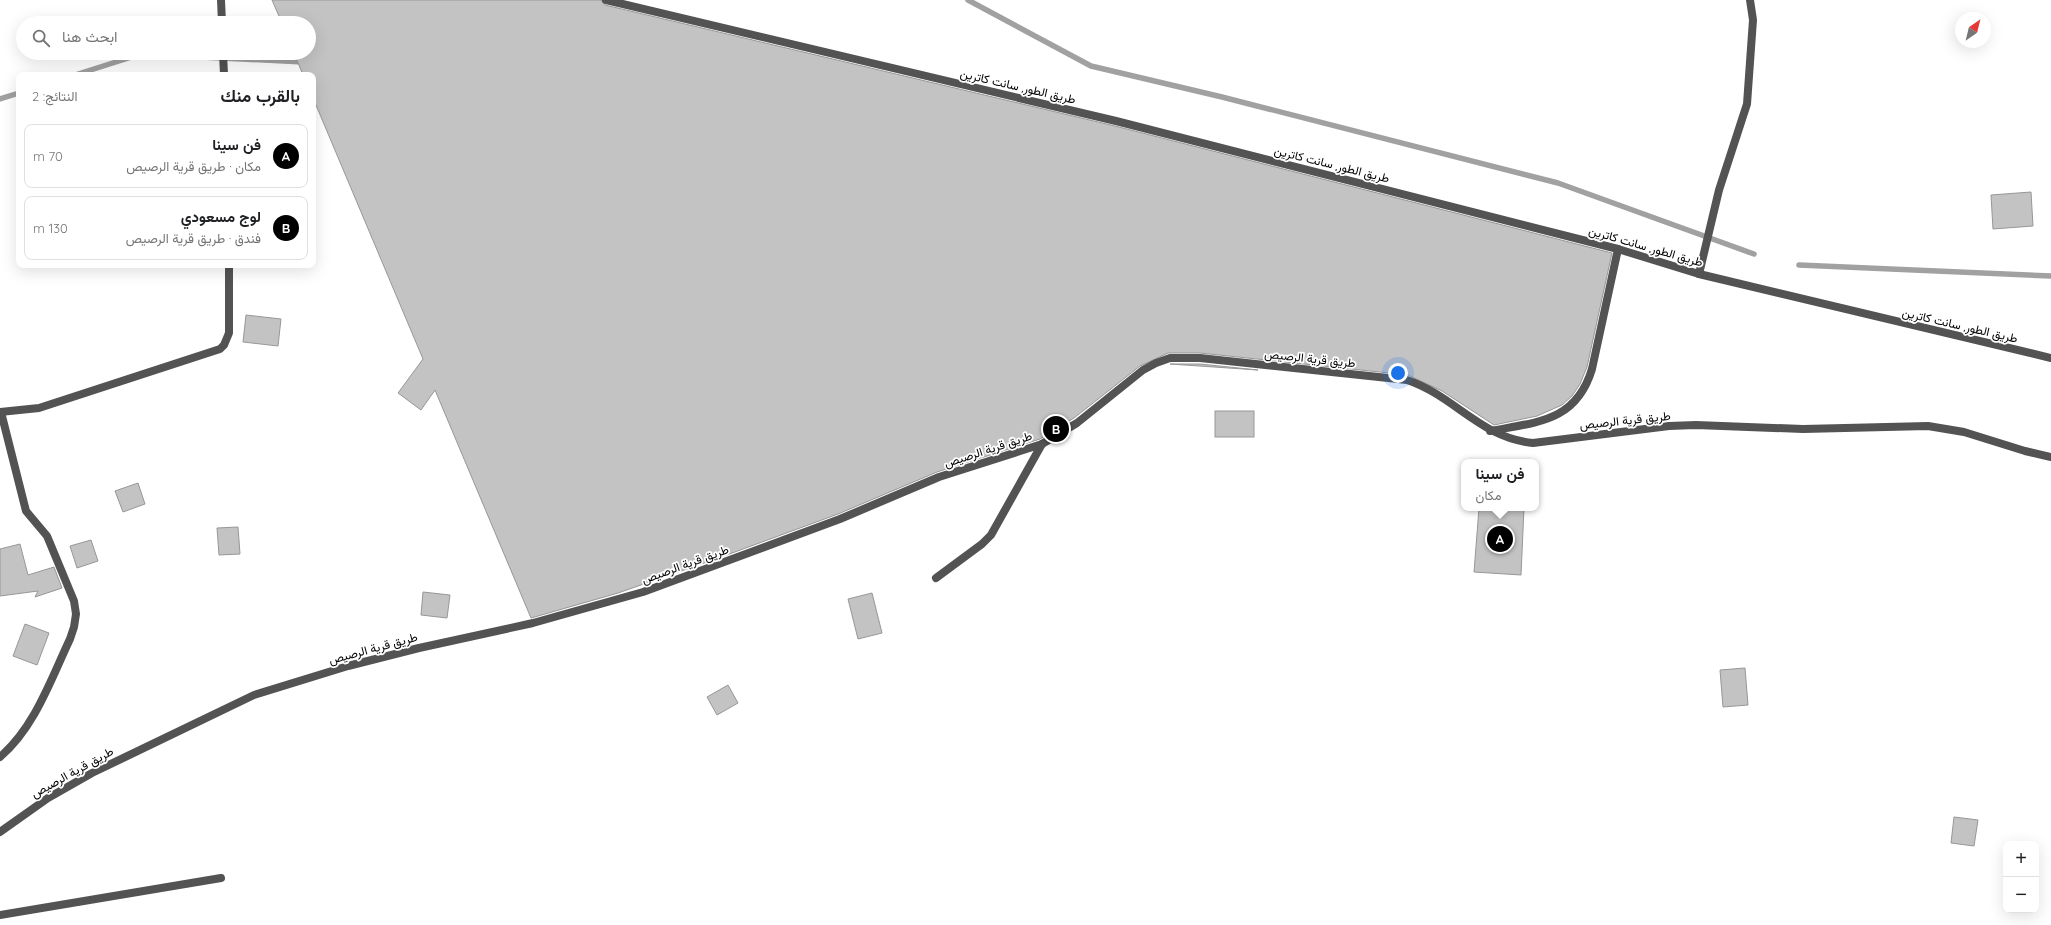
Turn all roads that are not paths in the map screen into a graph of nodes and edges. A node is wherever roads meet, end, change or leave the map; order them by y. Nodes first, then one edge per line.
1 (221, 0) edge
2 (606, 0) edge
3 (1750, 0) edge
4 (222, 16) edge
5 (223, 60) edge
6 (224, 72) edge
7 (1618, 249) junction
8 (229, 268) edge
9 (1699, 274) junction
10 (2051, 358) edge
11 (0, 412) edge
12 (1490, 430) junction
13 (1042, 444) junction
14 (2051, 457) edge
15 (936, 578) dead end
16 (0, 757) edge
17 (0, 832) edge
18 (221, 878) dead end
19 (0, 915) edge

1 - 4 street
2 - 7 street, طريق الطور, سانت كاترين
3 - 9 street
5 - 6 street
7 - 9 street, طريق الطور, سانت كاترين
7 - 12 street
8 - 11 street
9 - 10 street, طريق الطور, سانت كاترين
11 - 16 street
12 - 13 street, طريق قرية الرصيص
12 - 14 street, طريق قرية الرصيص
13 - 15 street
13 - 17 street, طريق قرية الرصيص
18 - 19 street

